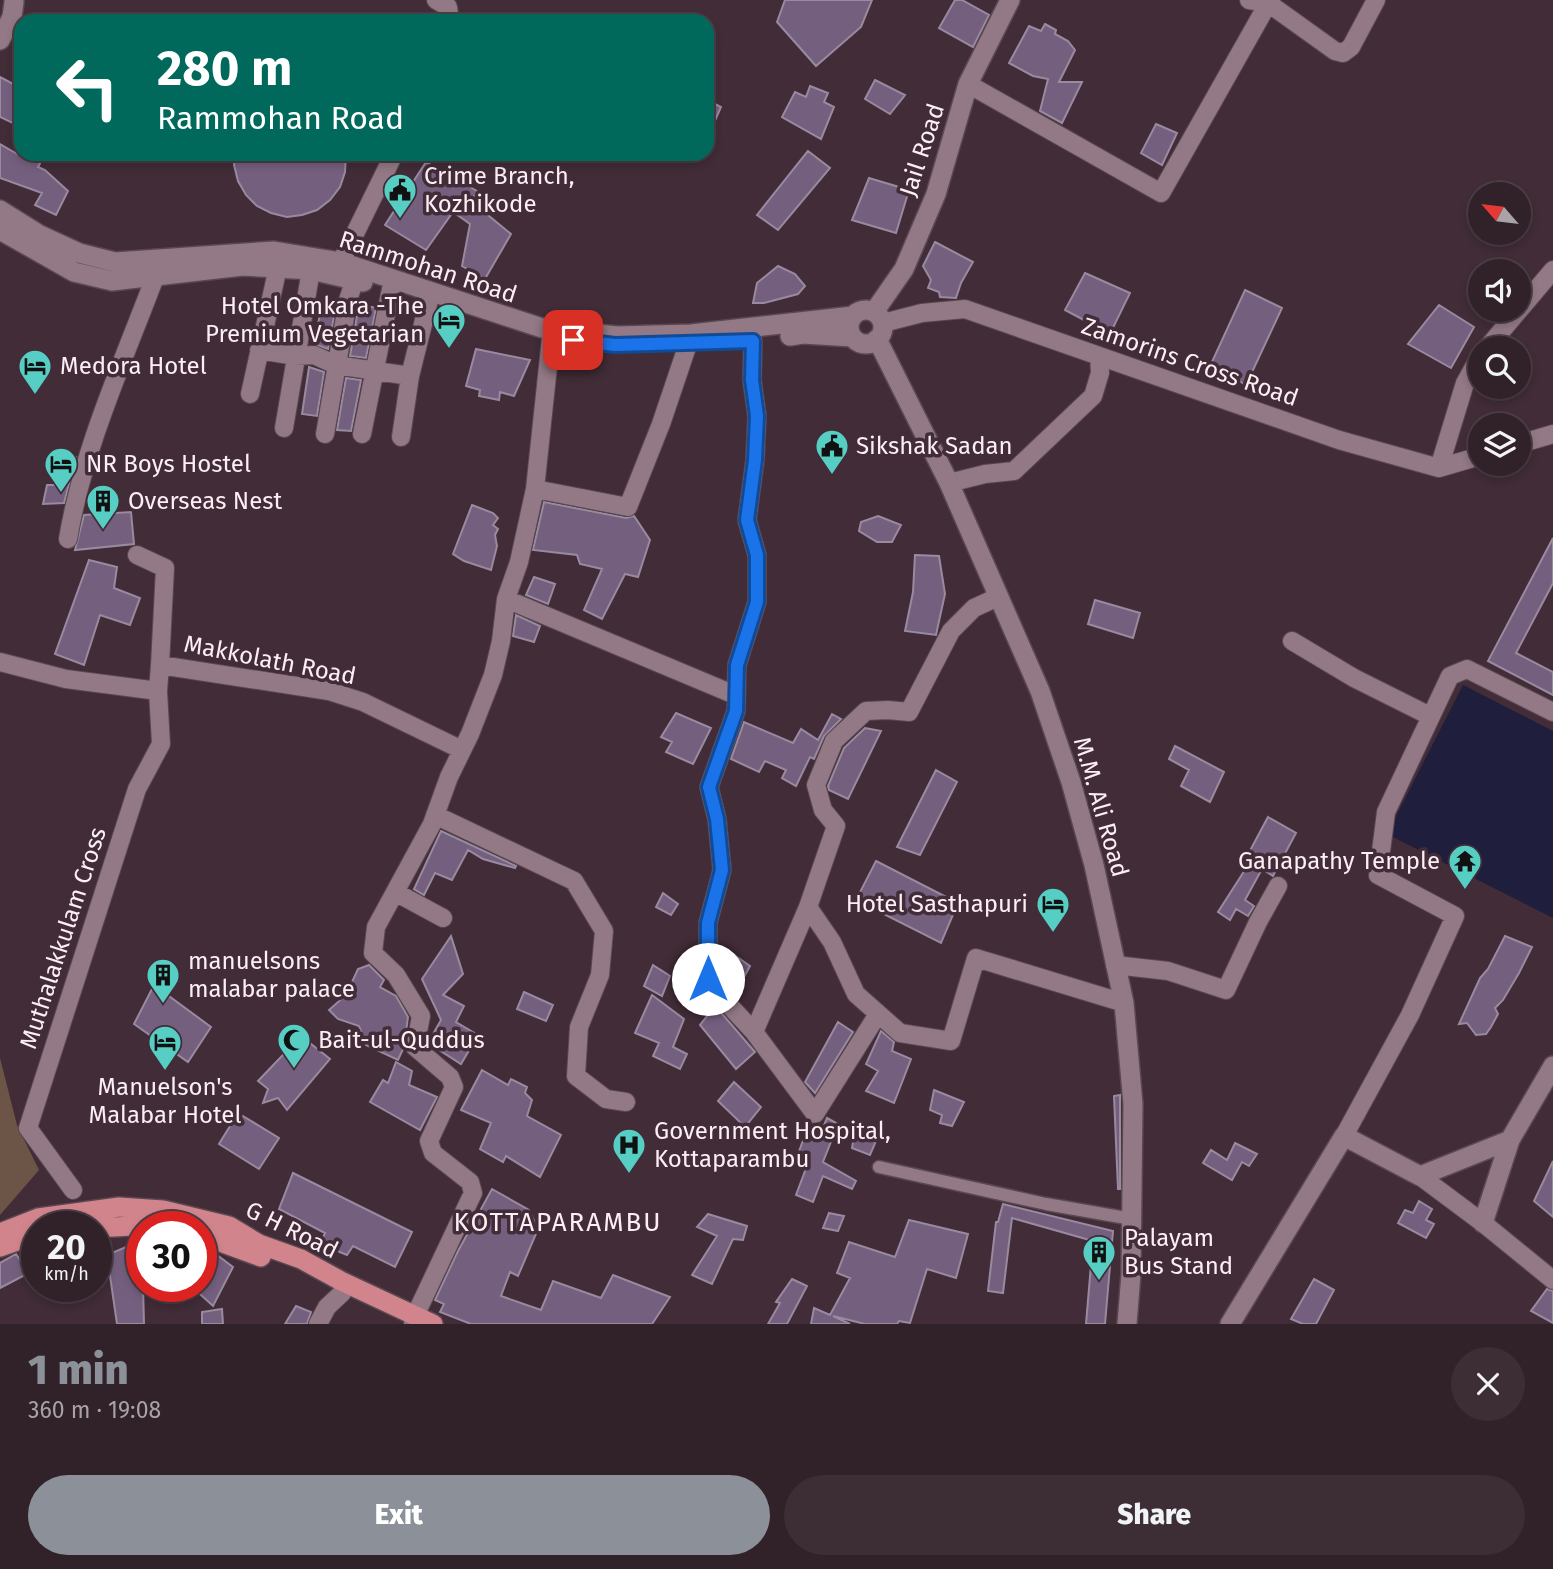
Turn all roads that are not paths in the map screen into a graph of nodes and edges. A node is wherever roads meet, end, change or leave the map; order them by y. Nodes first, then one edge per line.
1 (1010, 0) edge
2 (1249, 0) edge
3 (1376, 0) edge
4 (15, 1) edge
5 (1269, 1) edge
6 (0, 20) edge
7 (0, 40) edge
8 (968, 84) junction
9 (391, 161) edge
10 (0, 210) edge
11 (0, 230) edge
12 (341, 262) junction
13 (306, 265) junction
14 (278, 267) junction
15 (1553, 270) edge
16 (155, 277) junction
17 (355, 279) junction
18 (391, 289) junction
19 (429, 300) junction
20 (853, 316) junction
21 (878, 325) junction
22 (1497, 336) edge
23 (852, 337) junction
24 (551, 338) junction
25 (753, 341) junction
26 (688, 344) junction
27 (259, 350) junction
28 (295, 356) junction
29 (1099, 356) junction
30 (336, 365) junction
31 (374, 371) junction
32 (410, 376) junction
33 (1468, 378) edge
34 (250, 394) dead end
35 (284, 428) dead end
36 (324, 434) dead end
37 (362, 434) dead end
38 (1553, 435) edge
39 (401, 437) dead end
40 (1531, 441) edge
41 (1468, 460) edge
42 (1439, 468) junction
43 (949, 483) junction
44 (535, 489) junction
45 (68, 538) dead end
46 (137, 555) dead end
47 (998, 597) junction
48 (506, 599) junction
49 (1293, 640) dead end
50 (0, 662) edge
51 (160, 665) junction
52 (158, 691) junction
53 (736, 695) junction
54 (1553, 712) edge
55 (1430, 716) junction
56 (462, 750) junction
57 (435, 815) junction
58 (1278, 886) dead end
59 (395, 892) junction
60 (808, 907) junction
61 (443, 918) dead end
62 (1115, 965) junction
63 (1124, 1003) junction
64 (878, 1014) junction
65 (754, 1032) junction
66 (1553, 1066) edge
67 (625, 1102) dead end
68 (1344, 1136) junction
69 (1510, 1140) junction
70 (879, 1167) dead end
71 (1420, 1176) junction
72 (73, 1190) dead end
73 (1132, 1219) junction
74 (1483, 1223) junction
75 (0, 1233) edge
76 (21, 1240) edge
77 (217, 1241) edge
78 (0, 1247) edge
79 (1553, 1280) edge
80 (342, 1293) junction
81 (418, 1322) edge
82 (1129, 1323) edge
83 (318, 1324) edge
84 (1230, 1324) edge

1 - 8 main road, Jail Road
2 - 5 street
3 - 5 street
4 - 6 main road
4 - 7 main road
5 - 8 street
8 - 21 main road, Jail Road
9 - 12 street
10 - 13 main road, Rammohan Road
11 - 16 main road, Rammohan Road
12 - 13 main road, Rammohan Road
12 - 20 main road, Rammohan Road
13 - 14 main road, Rammohan Road
13 - 17 main road, Rammohan Road
13 - 28 street
14 - 16 main road, Rammohan Road
14 - 27 street
15 - 22 street
16 - 45 street
17 - 18 main road, Rammohan Road
17 - 30 street
18 - 19 main road, Rammohan Road
18 - 31 street
19 - 24 main road, Rammohan Road
19 - 32 street
20 - 21 main road
20 - 23 main road
21 - 23 main road
21 - 29 street, Zamorins Cross Road
21 - 43 main road, M.M. Ali Road
23 - 25 main road, Rammohan Road
24 - 26 main road, Rammohan Road
24 - 44 street
25 - 26 main road, Rammohan Road
25 - 53 street
26 - 44 street
27 - 28 street
27 - 34 street
28 - 30 street
28 - 35 street
29 - 42 street, Zamorins Cross Road
29 - 43 street
30 - 31 street
30 - 36 street
31 - 32 street
31 - 37 street
32 - 39 street
33 - 42 street
38 - 40 street
41 - 42 street
43 - 47 main road, M.M. Ali Road
44 - 48 street
46 - 51 street
47 - 60 street
47 - 62 main road, M.M. Ali Road
48 - 53 street
48 - 56 street
49 - 55 street
50 - 52 street
51 - 52 street, Makkolath Road
51 - 56 street, Makkolath Road
52 - 72 street, Muthalakkulam Cross
53 - 65 street
54 - 55 street
55 - 68 street
56 - 57 street
57 - 59 street
57 - 67 street
58 - 62 street
59 - 61 street
59 - 81 street
60 - 64 street
60 - 65 street
62 - 63 main road, M.M. Ali Road
63 - 64 street
63 - 73 main road, M.M. Ali Road
64 - 65 street
66 - 69 main road
68 - 71 main road
68 - 84 main road
69 - 71 main road
69 - 74 main road
70 - 73 street
71 - 74 street
73 - 82 main road, M.M. Ali Road
74 - 79 street
75 - 81 main road, G H Road
76 - 78 main road
77 - 80 main road, G H Road
80 - 81 main road, G H Road
80 - 83 street

